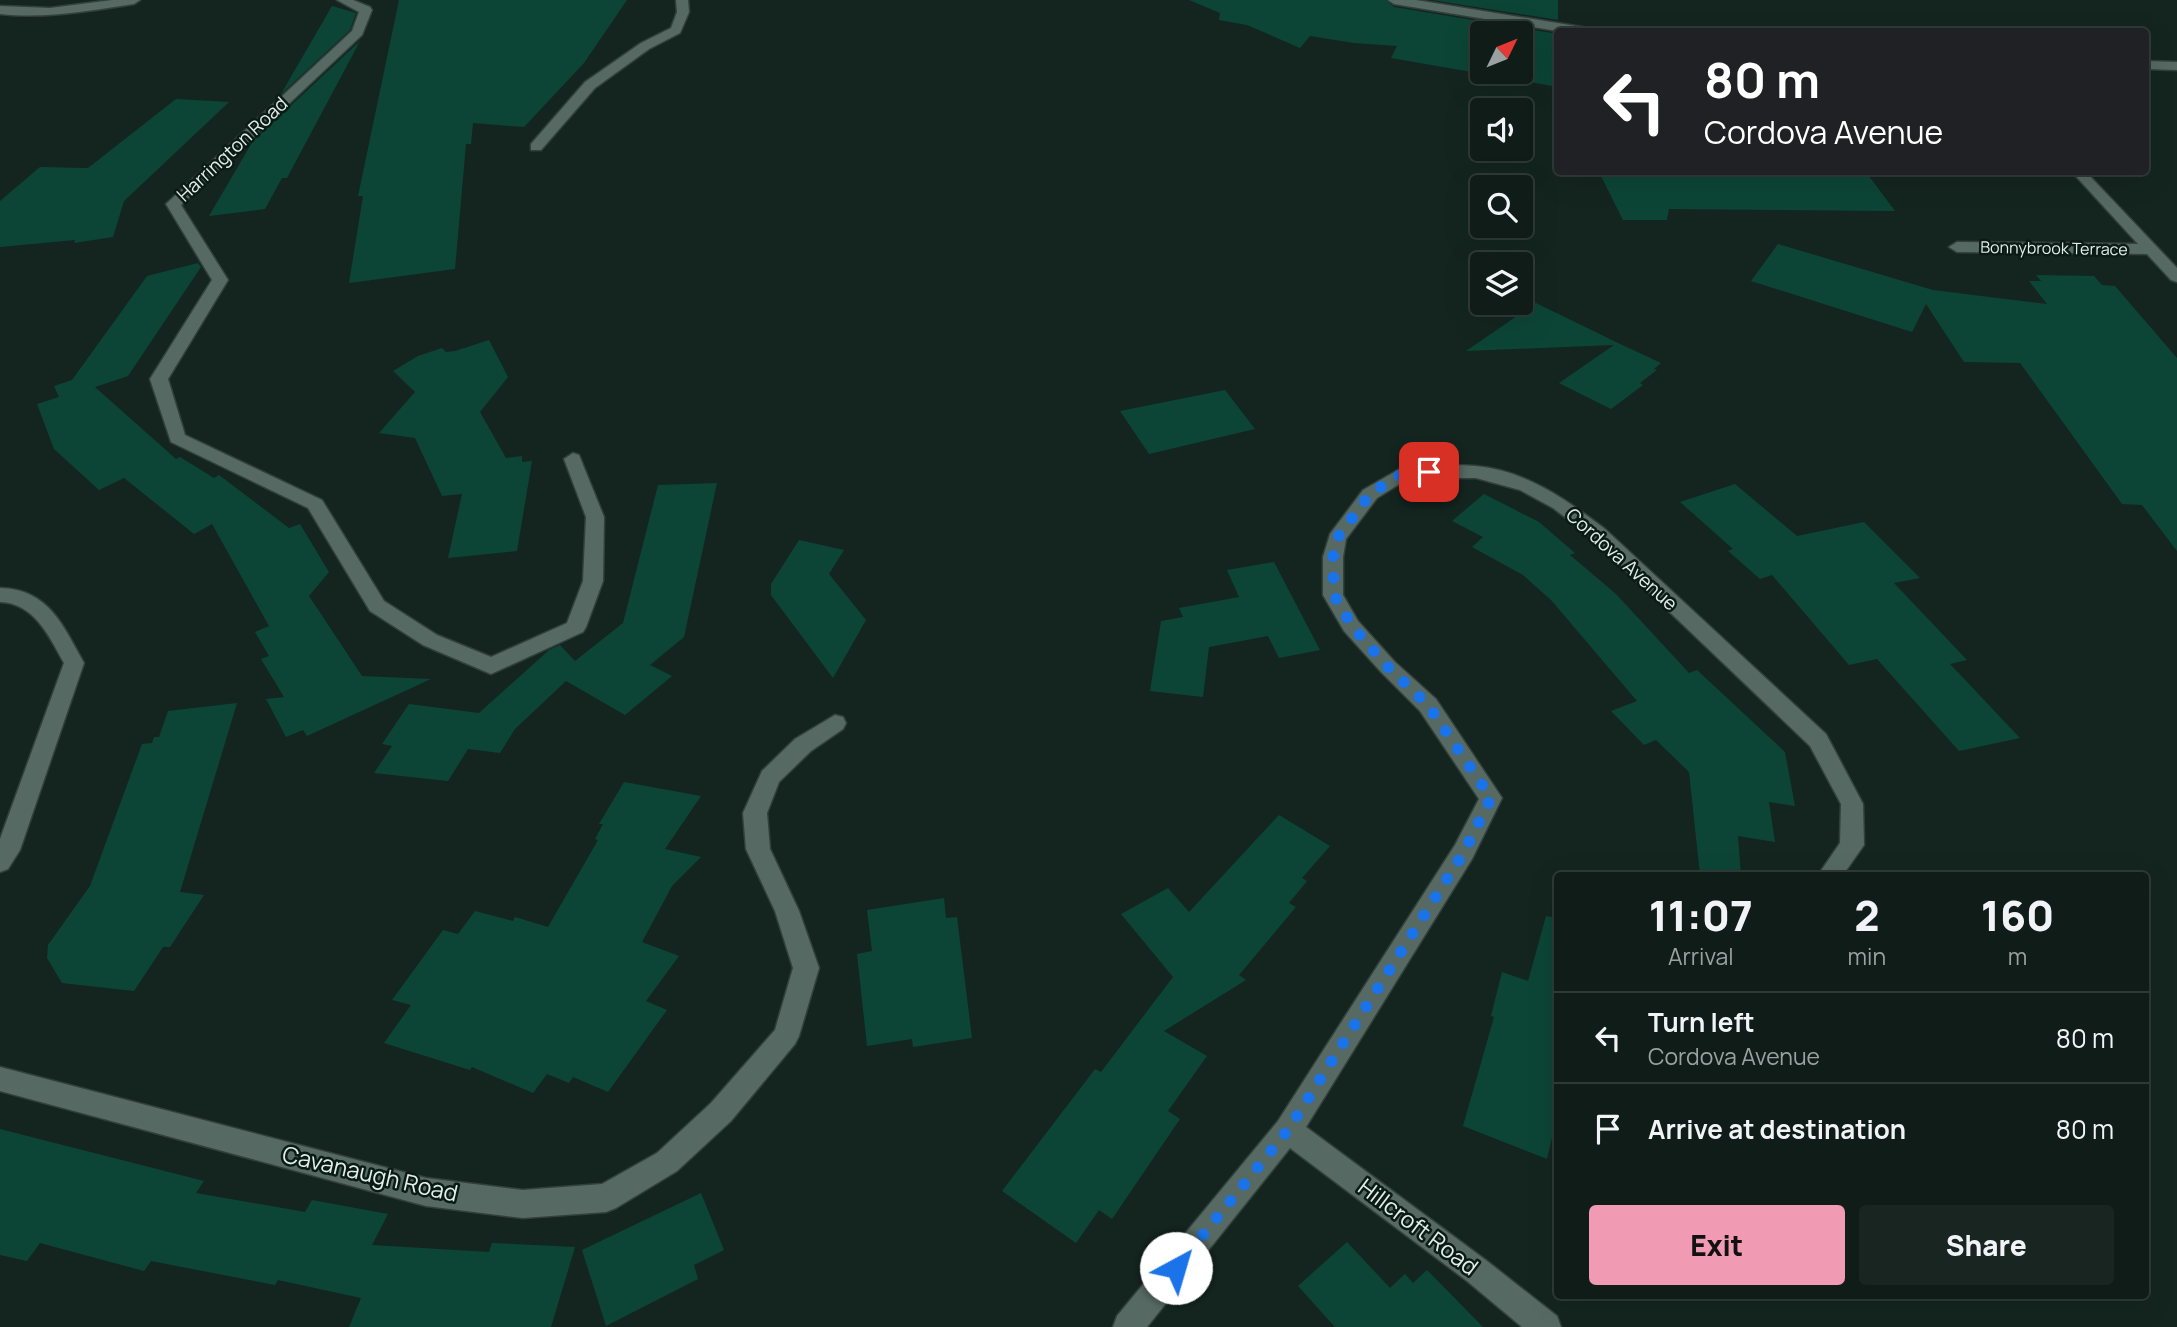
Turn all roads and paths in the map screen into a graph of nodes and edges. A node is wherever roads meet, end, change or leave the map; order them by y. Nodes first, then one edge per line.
1 (134, 0) edge
2 (343, 0) edge
3 (682, 0) edge
4 (1394, 0) edge
5 (0, 10) edge
6 (1564, 28) edge
7 (2149, 65) edge
8 (2177, 66) edge
9 (536, 148) dead end
10 (2082, 175) edge
11 (1957, 247) dead end
12 (2152, 249) junction
13 (2177, 277) edge
14 (573, 459) dead end
15 (0, 595) edge
16 (835, 723) dead end
17 (0, 862) edge
18 (1832, 872) edge
19 (0, 1079) edge
20 (1288, 1130) junction
21 (1128, 1327) edge
22 (1546, 1327) edge

1 - 5 street
2 - 14 street, Harrington Road
3 - 9 street
4 - 6 street
7 - 8 street
10 - 12 street
11 - 12 street, Bonnybrook Terrace
12 - 13 street
15 - 17 street
16 - 19 street, Cavanaugh Road
18 - 20 street, Cordova Avenue
20 - 21 street, Cordova Avenue
20 - 22 street, Hillcroft Road

